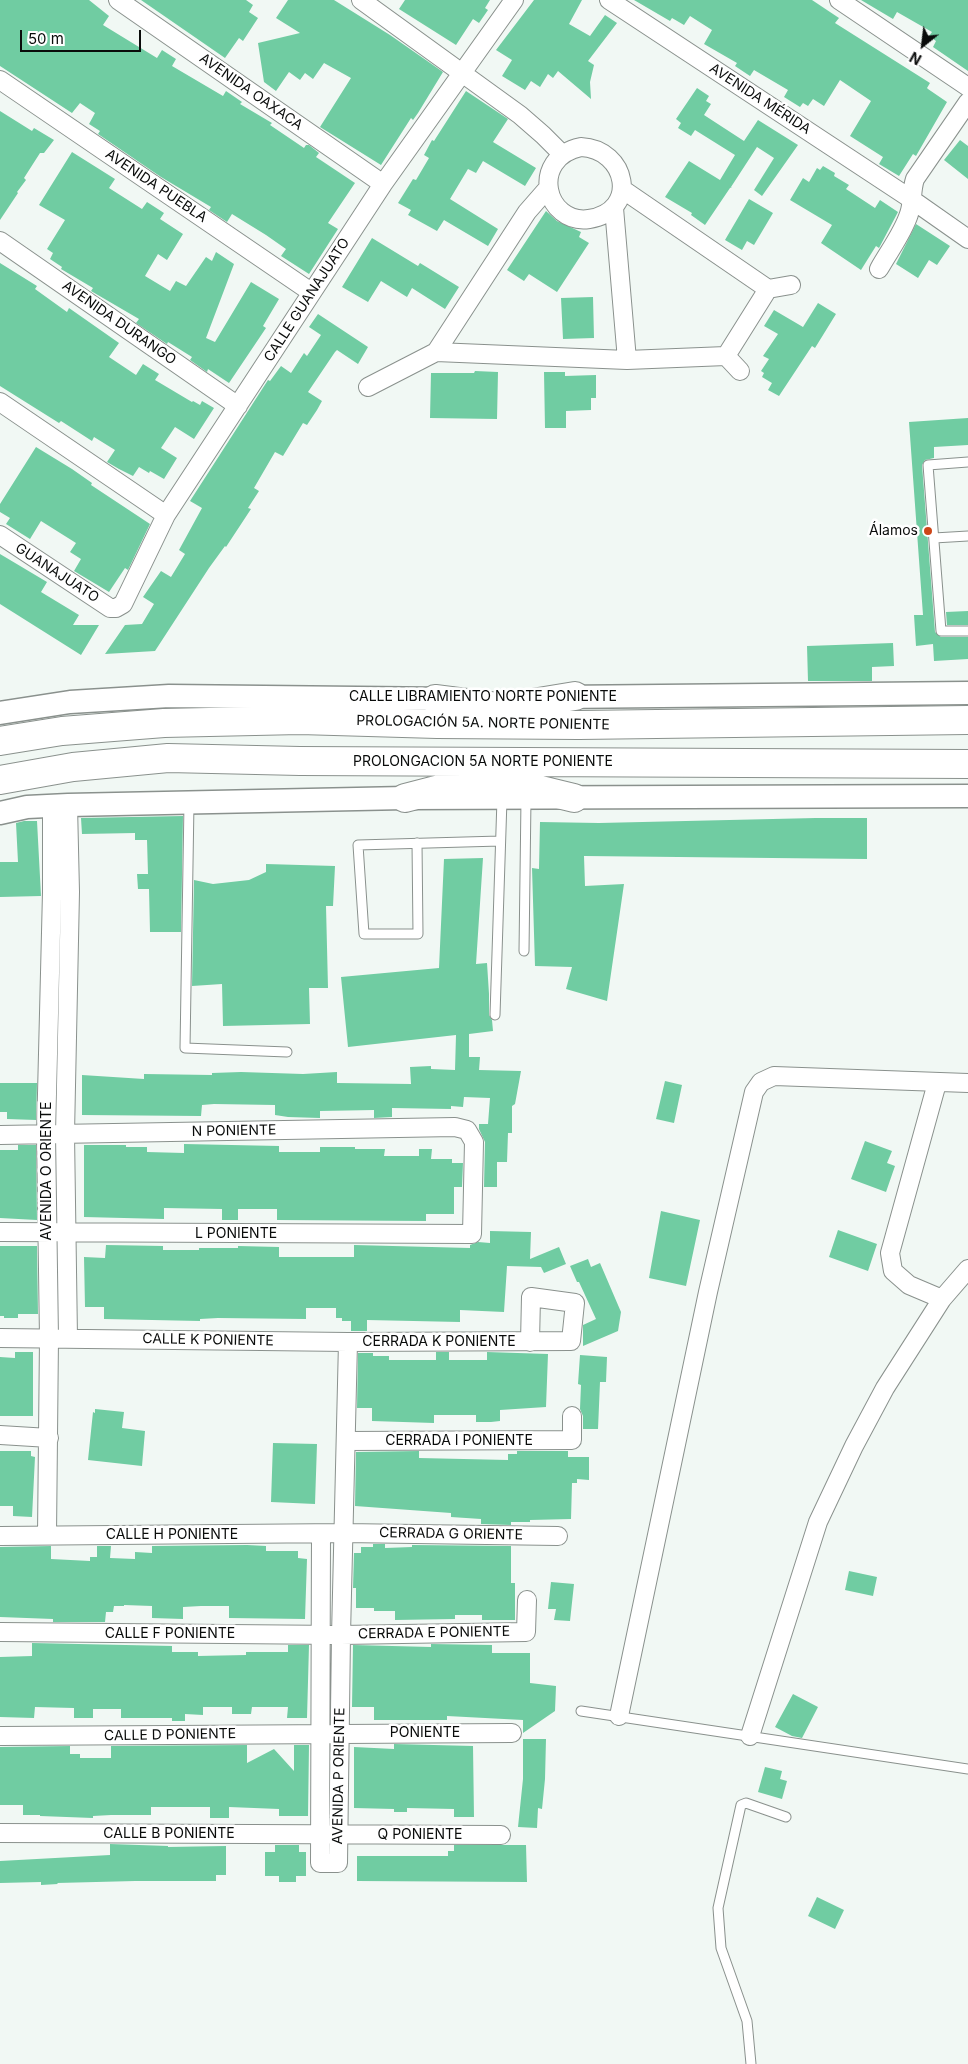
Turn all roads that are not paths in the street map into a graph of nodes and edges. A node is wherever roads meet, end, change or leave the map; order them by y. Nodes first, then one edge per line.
1 (118, 0) edge
2 (361, 0) edge
3 (514, 0) edge
4 (609, 0) edge
5 (839, 0) edge
6 (462, 72) junction
7 (0, 80) edge
8 (968, 87) edge
9 (968, 102) edge
10 (562, 154) junction
11 (382, 184) junction
12 (548, 188) junction
13 (622, 189) junction
14 (911, 199) junction
15 (614, 208) junction
16 (968, 239) edge
17 (0, 241) edge
18 (879, 269) dead end
19 (791, 285) dead end
20 (768, 289) junction
21 (311, 292) junction
22 (436, 352) junction
23 (726, 356) junction
24 (626, 360) junction
25 (740, 371) dead end
26 (368, 387) dead end
27 (0, 402) edge
28 (238, 406) junction
29 (968, 462) edge
30 (166, 515) junction
31 (0, 535) edge
32 (968, 536) edge
33 (934, 538) junction
34 (116, 608) joint
35 (968, 632) edge
36 (968, 693) edge
37 (575, 696) junction
38 (505, 708) junction
39 (436, 712) junction
40 (0, 713) edge
41 (968, 720) edge
42 (579, 725) junction
43 (0, 741) edge
44 (422, 762) junction
45 (547, 762) junction
46 (968, 764) edge
47 (0, 780) edge
48 (494, 788) junction
49 (968, 796) edge
50 (405, 798) joint
51 (526, 798) junction
52 (574, 798) junction
53 (189, 802) junction
54 (60, 805) junction
55 (0, 813) edge
56 (500, 841) junction
57 (417, 843) junction
58 (524, 951) dead end
59 (495, 1015) dead end
60 (287, 1052) dead end
61 (937, 1083) junction
62 (968, 1083) edge
63 (46, 1134) junction
64 (65, 1134) junction
65 (0, 1135) edge
66 (0, 1232) edge
67 (46, 1233) junction
68 (66, 1234) junction
69 (472, 1234) joint
70 (968, 1269) edge
71 (942, 1299) junction
72 (0, 1338) edge
73 (49, 1338) junction
74 (68, 1338) junction
75 (348, 1342) junction
76 (530, 1342) dead end
77 (572, 1416) dead end
78 (0, 1435) edge
79 (49, 1438) junction
80 (346, 1441) junction
81 (344, 1533) junction
82 (321, 1534) junction
83 (47, 1535) junction
84 (0, 1536) edge
85 (558, 1536) dead end
86 (527, 1600) dead end
87 (0, 1632) edge
88 (320, 1635) junction
89 (341, 1635) junction
90 (581, 1711) dead end
91 (618, 1716) junction
92 (320, 1733) junction
93 (339, 1733) junction
94 (512, 1733) dead end
95 (0, 1736) edge
96 (750, 1736) junction
97 (968, 1769) edge
98 (786, 1817) dead end
99 (0, 1834) edge
100 (338, 1834) junction
101 (319, 1835) junction
102 (502, 1835) dead end
103 (751, 2064) edge

1 - 11 street, AVENIDA OAXACA
2 - 6 street
3 - 6 street, CALLE GUANAJUATO
4 - 14 street, AVENIDA MÉRIDA
5 - 8 street
6 - 10 street
6 - 11 street, CALLE GUANAJUATO
7 - 21 street, AVENIDA PUEBLA
9 - 14 street
10 - 12 street
10 - 13 street
11 - 21 street, CALLE GUANAJUATO
12 - 15 street
12 - 22 street
13 - 15 street
13 - 20 street
14 - 16 street, AVENIDA MÉRIDA
14 - 18 street
15 - 24 street
17 - 28 street, AVENIDA DURANGO
19 - 20 street
20 - 23 street
21 - 28 street, CALLE GUANAJUATO
22 - 24 street
22 - 26 street
23 - 24 street
23 - 25 street
27 - 30 street
28 - 30 street, CALLE GUANAJUATO
29 - 33 lane
30 - 34 street, CALLE GUANAJUATO
31 - 34 street, GUANAJUATO
32 - 33 lane
33 - 35 lane
36 - 37 street, CALLE LIBRAMIENTO NORTE PONIENTE
37 - 38 main road
37 - 39 street, CALLE LIBRAMIENTO NORTE PONIENTE
38 - 39 main road
38 - 42 main road
39 - 40 street, CALLE LIBRAMIENTO NORTE PONIENTE
39 - 42 main road, PROLOGACIÓN 5A. NORTE PONIENTE
39 - 43 main road, PROLOGACIÓN 5A. NORTE PONIENTE
41 - 42 main road, PROLOGACIÓN 5A. NORTE PONIENTE
44 - 45 main road, PROLONGACION 5A NORTE PONIENTE
44 - 47 main road, PROLONGACION 5A NORTE PONIENTE
44 - 48 main road
45 - 46 main road, PROLONGACION 5A NORTE PONIENTE
45 - 48 main road
48 - 50 main road
48 - 51 street
48 - 52 main road
48 - 56 lane
49 - 52 street
50 - 53 street
51 - 52 street
51 - 58 lane
53 - 54 street
53 - 60 lane
54 - 55 street
54 - 63 street, AVENIDA O ORIENTE
54 - 64 street, AVENIDA O ORIENTE
56 - 57 lane
56 - 59 lane
57 - 57 lane
61 - 62 street
61 - 71 street
61 - 91 street
63 - 64 street, N PONIENTE
63 - 65 street, N PONIENTE
63 - 67 street, AVENIDA O ORIENTE
64 - 68 street, AVENIDA O ORIENTE
64 - 69 street, N PONIENTE
66 - 67 street, L PONIENTE
67 - 68 street, L PONIENTE
67 - 73 street, AVENIDA O ORIENTE
68 - 69 street, L PONIENTE
68 - 74 street, AVENIDA O ORIENTE
70 - 71 street
71 - 96 street
72 - 73 street, CALLE K PONIENTE
73 - 74 street, CALLE K PONIENTE
73 - 79 street, AVENIDA O ORIENTE
74 - 75 street, CALLE K PONIENTE
75 - 76 street, CERRADA K PONIENTE
75 - 80 street, AVENIDA P ORIENTE
77 - 80 street, CERRADA I PONIENTE
78 - 79 street
79 - 83 street, AVENIDA O ORIENTE
80 - 81 street, AVENIDA P ORIENTE
81 - 82 street, CALLE H PONIENTE
81 - 85 street, CERRADA G ORIENTE
81 - 89 street, AVENIDA P ORIENTE
82 - 83 street, CALLE H PONIENTE
82 - 88 street, AVENIDA P ORIENTE
83 - 84 street, CALLE H PONIENTE
86 - 89 street, CERRADA E PONIENTE
87 - 88 street, CALLE F PONIENTE
88 - 89 street, CALLE F PONIENTE
88 - 92 street, AVENIDA P ORIENTE
89 - 93 street, AVENIDA P ORIENTE
90 - 91 lane
91 - 96 lane
92 - 93 street, CALLE D PONIENTE
92 - 95 street, CALLE D PONIENTE
92 - 101 street, AVENIDA P ORIENTE
93 - 94 street, PONIENTE
93 - 100 street, AVENIDA P ORIENTE
96 - 97 lane
98 - 103 lane
99 - 101 street, CALLE B PONIENTE
100 - 101 street, CALLE B PONIENTE
100 - 101 street, AVENIDA P ORIENTE
100 - 102 street, Q PONIENTE

